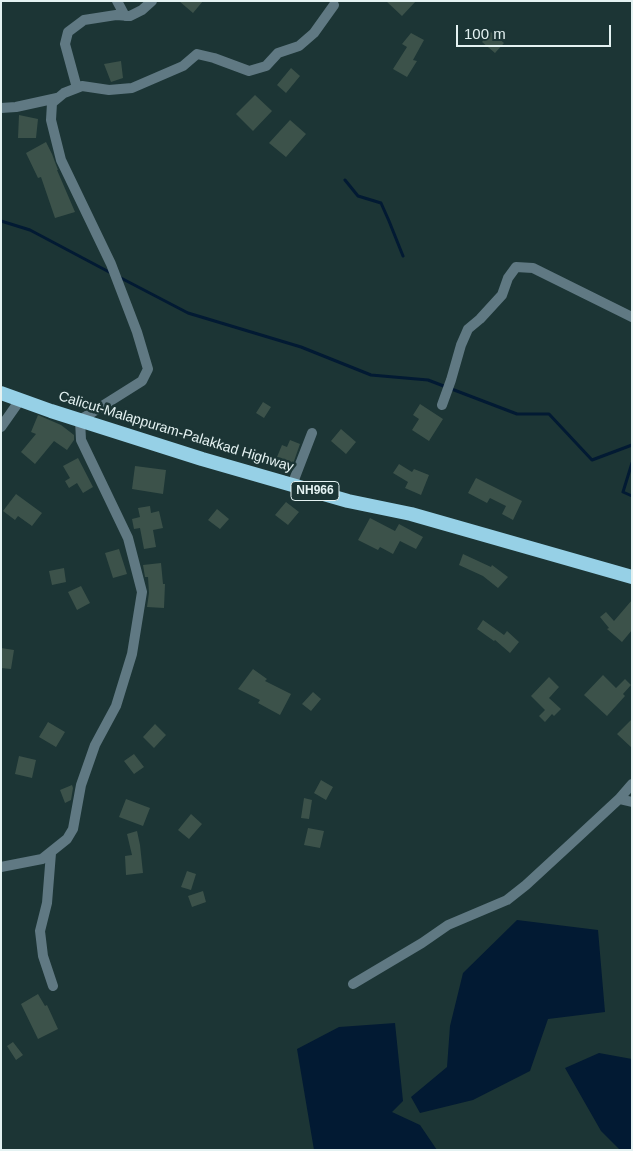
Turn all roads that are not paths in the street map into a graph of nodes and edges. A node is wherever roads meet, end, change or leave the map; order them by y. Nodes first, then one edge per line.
1 (117, 1) edge
2 (152, 1) edge
3 (334, 5) dead end
4 (125, 16) junction
5 (77, 88) junction
6 (58, 98) junction
7 (1, 108) edge
8 (632, 317) edge
9 (1, 393) edge
10 (20, 400) junction
11 (444, 400) dead end
12 (80, 420) junction
13 (1, 427) edge
14 (312, 432) dead end
15 (292, 485) junction
16 (632, 577) edge
17 (632, 784) edge
18 (618, 799) junction
19 (632, 802) edge
20 (50, 853) junction
21 (1, 867) edge
22 (353, 984) dead end
23 (53, 986) dead end

1 - 4 street
2 - 4 street
3 - 5 street
4 - 5 street
5 - 6 street
6 - 7 street
6 - 12 street
8 - 11 street
9 - 10 highway, Calicut-Malappuram-Palakkad Highway / NH966
10 - 12 highway, Calicut-Malappuram-Palakkad Highway / NH966
10 - 13 street
12 - 15 highway, Calicut-Malappuram-Palakkad Highway / NH966
12 - 20 street
14 - 15 street
15 - 16 highway, Calicut-Malappuram-Palakkad Highway / NH966
17 - 18 street
18 - 19 street
18 - 22 street
20 - 21 street
20 - 23 street

